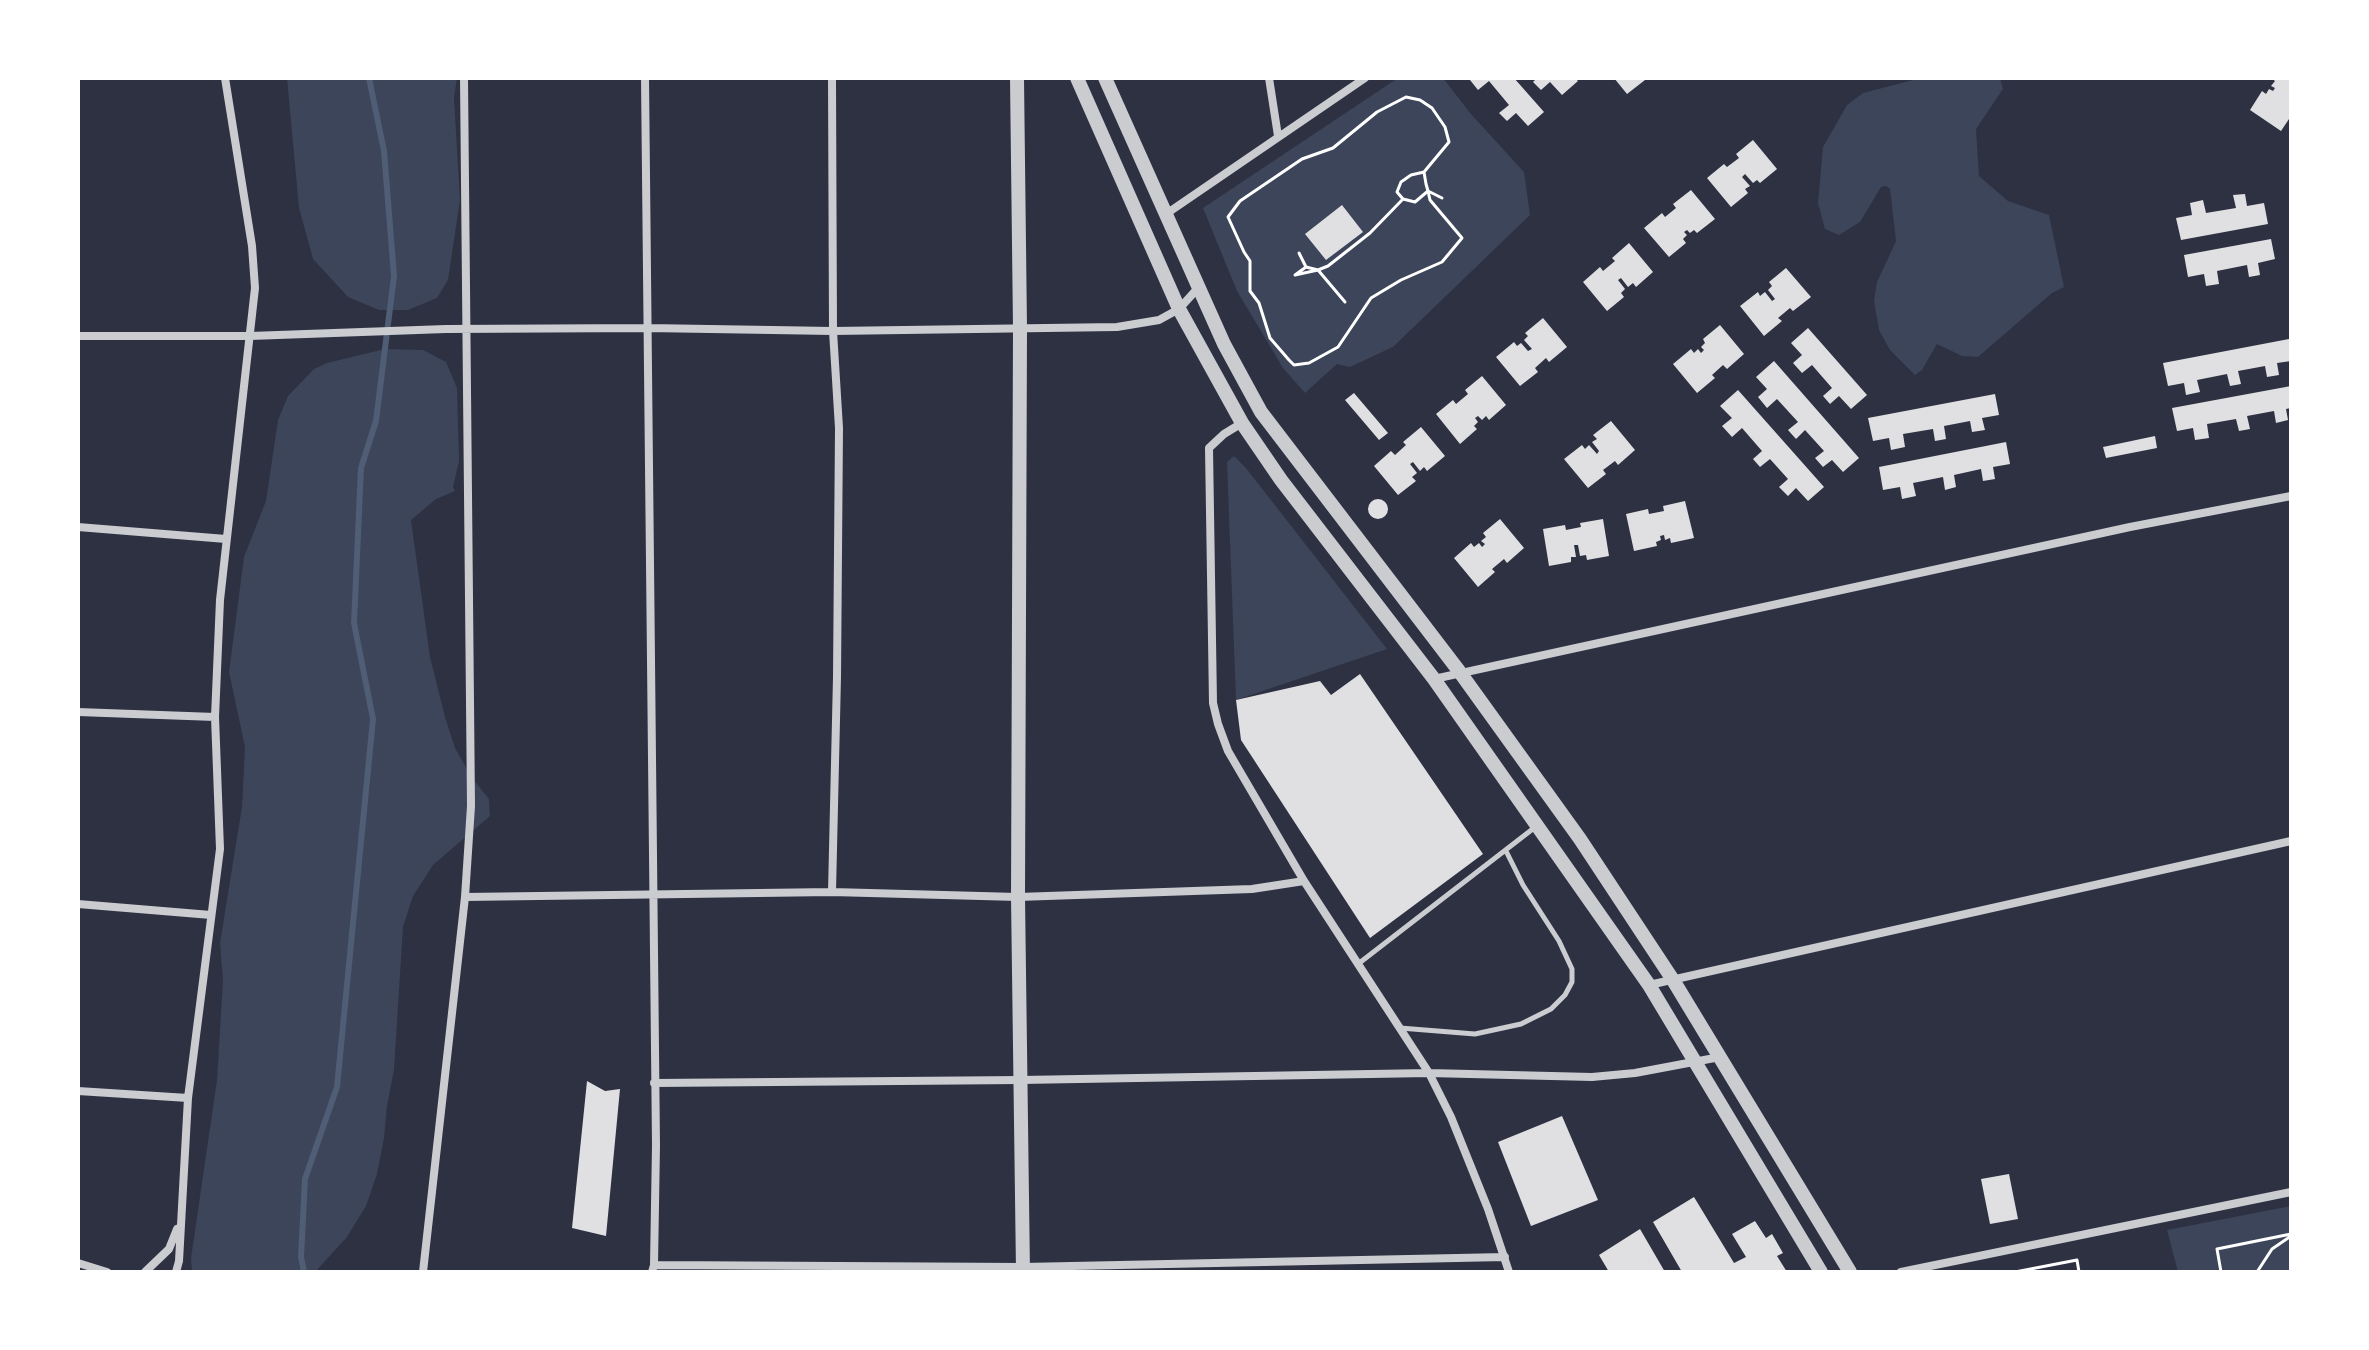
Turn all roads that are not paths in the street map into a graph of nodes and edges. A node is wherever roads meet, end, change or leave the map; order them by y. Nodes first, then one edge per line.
1 (225, 78) edge
2 (464, 78) edge
3 (645, 78) edge
4 (832, 78) edge
5 (1017, 78) edge
6 (1077, 78) edge
7 (1105, 78) edge
8 (1269, 78) edge
9 (1365, 78) edge
10 (1278, 136) junction
11 (1166, 214) junction
12 (1198, 288) junction
13 (1179, 309) junction
14 (648, 328) junction
15 (1020, 328) junction
16 (467, 330) junction
17 (833, 331) junction
18 (78, 336) edge
19 (250, 336) junction
20 (1242, 423) junction
21 (2291, 496) edge
22 (78, 527) edge
23 (226, 539) junction
24 (1459, 671) junction
25 (1434, 679) junction
26 (78, 712) edge
27 (215, 717) junction
28 (1537, 826) junction
29 (2291, 841) edge
30 (1506, 851) junction
31 (1304, 881) junction
32 (832, 892) junction
33 (654, 896) junction
34 (465, 897) junction
35 (1018, 897) junction
36 (78, 904) edge
37 (211, 915) junction
38 (1358, 964) junction
39 (1673, 980) junction
40 (1649, 985) junction
41 (1399, 1028) junction
42 (1721, 1057) junction
43 (1696, 1062) junction
44 (1429, 1073) junction
45 (1021, 1080) junction
46 (654, 1083) junction
47 (78, 1091) edge
48 (188, 1098) junction
49 (2291, 1192) edge
50 (181, 1221) junction
51 (1505, 1257) junction
52 (78, 1263) edge
53 (653, 1268) edge
54 (1023, 1269) edge
55 (107, 1272) edge
56 (145, 1272) edge
57 (176, 1272) edge
58 (423, 1272) edge
59 (1509, 1272) edge
60 (1821, 1272) edge
61 (1850, 1272) edge
62 (1901, 1272) edge

1 - 19 street
2 - 16 street
3 - 14 street
4 - 17 street
5 - 15 street
6 - 13 street
7 - 11 street
8 - 10 street
9 - 10 street
10 - 11 street
11 - 12 street
12 - 13 street
12 - 24 street
13 - 15 street
13 - 20 street
14 - 16 street
14 - 17 street
14 - 33 street
15 - 17 street
15 - 35 street
16 - 19 street
16 - 34 street
17 - 32 street
18 - 19 street
19 - 23 street
20 - 25 street
20 - 31 street
21 - 24 street
22 - 23 street
23 - 27 street
24 - 25 street
24 - 39 street
25 - 28 street
26 - 27 street
27 - 37 street
28 - 30 lane
28 - 40 street
29 - 39 street
30 - 38 lane
30 - 41 lane
31 - 35 street
31 - 38 street
32 - 33 street
32 - 35 street
33 - 34 street
33 - 46 street
34 - 58 street
35 - 45 street
36 - 37 street
37 - 48 street
38 - 41 street
39 - 40 street
39 - 42 street
40 - 43 street
41 - 44 street
42 - 43 street
42 - 61 street
43 - 44 street
43 - 60 street
44 - 45 street
44 - 51 street
45 - 46 street
45 - 54 street
46 - 53 street
47 - 48 street
48 - 50 street
49 - 62 street
50 - 56 street
50 - 57 street
51 - 54 street
51 - 59 street
52 - 55 street
53 - 54 street

